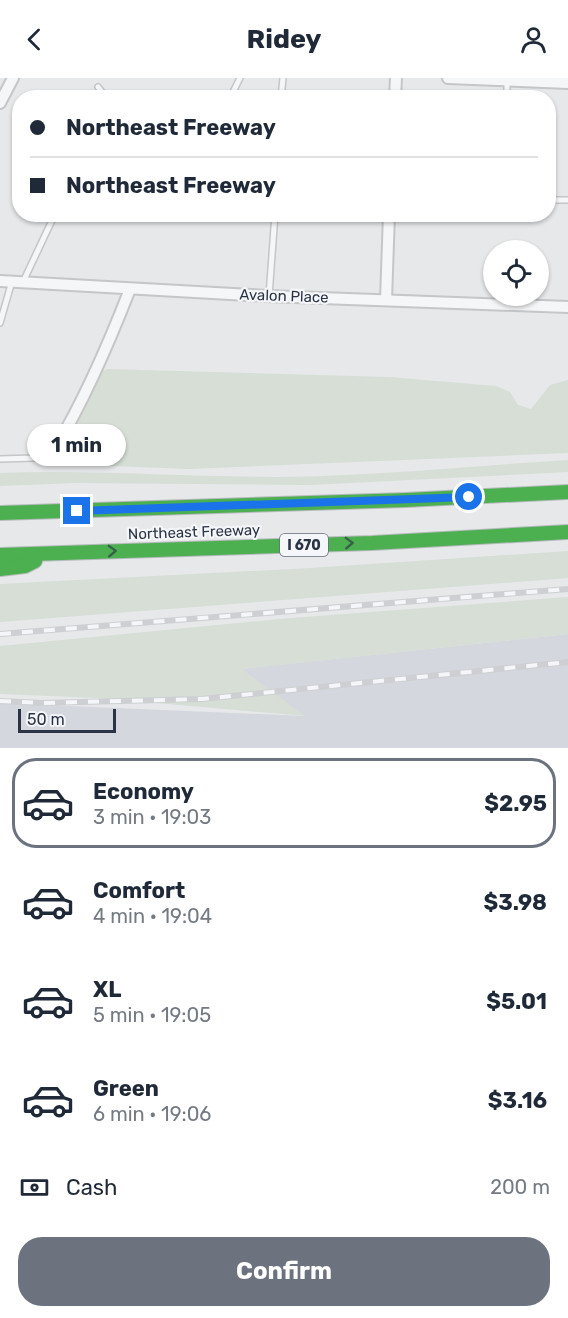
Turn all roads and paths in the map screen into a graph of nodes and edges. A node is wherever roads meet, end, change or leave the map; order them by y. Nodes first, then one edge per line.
1 (13, 78) edge
2 (448, 78) edge
3 (492, 79) edge
4 (507, 80) junction
5 (568, 83) edge
6 (98, 87) dead end
7 (100, 90) edge
8 (507, 90) edge
9 (0, 103) edge
10 (51, 222) edge
11 (274, 222) edge
12 (389, 222) edge
13 (0, 281) edge
14 (17, 282) junction
15 (130, 289) junction
16 (269, 296) junction
17 (386, 300) junction
18 (568, 308) edge
19 (0, 323) edge
20 (56, 447) joint
21 (0, 459) edge
22 (568, 492) edge
23 (0, 506) edge
24 (144, 510) junction
25 (0, 513) edge
26 (568, 532) edge
27 (53, 552) junction
28 (0, 555) edge
29 (0, 569) edge

1 - 9 street
2 - 3 street
3 - 4 street
4 - 5 street
4 - 8 lane
6 - 7 lane
10 - 14 lane
11 - 16 lane
12 - 17 street
13 - 14 street, Avalon Place
14 - 15 street, Avalon Place
14 - 19 lane
15 - 16 street, Avalon Place
15 - 20 street
16 - 17 street, Avalon Place
17 - 18 street, Avalon Place
20 - 21 lane
22 - 24 highway, Northeast Freeway
23 - 24 highway
24 - 25 highway, Northeast Freeway
27 -> 26 highway, Northeast Freeway / I 670
27 - 28 highway, Northeast Freeway / I 670
27 - 29 highway

